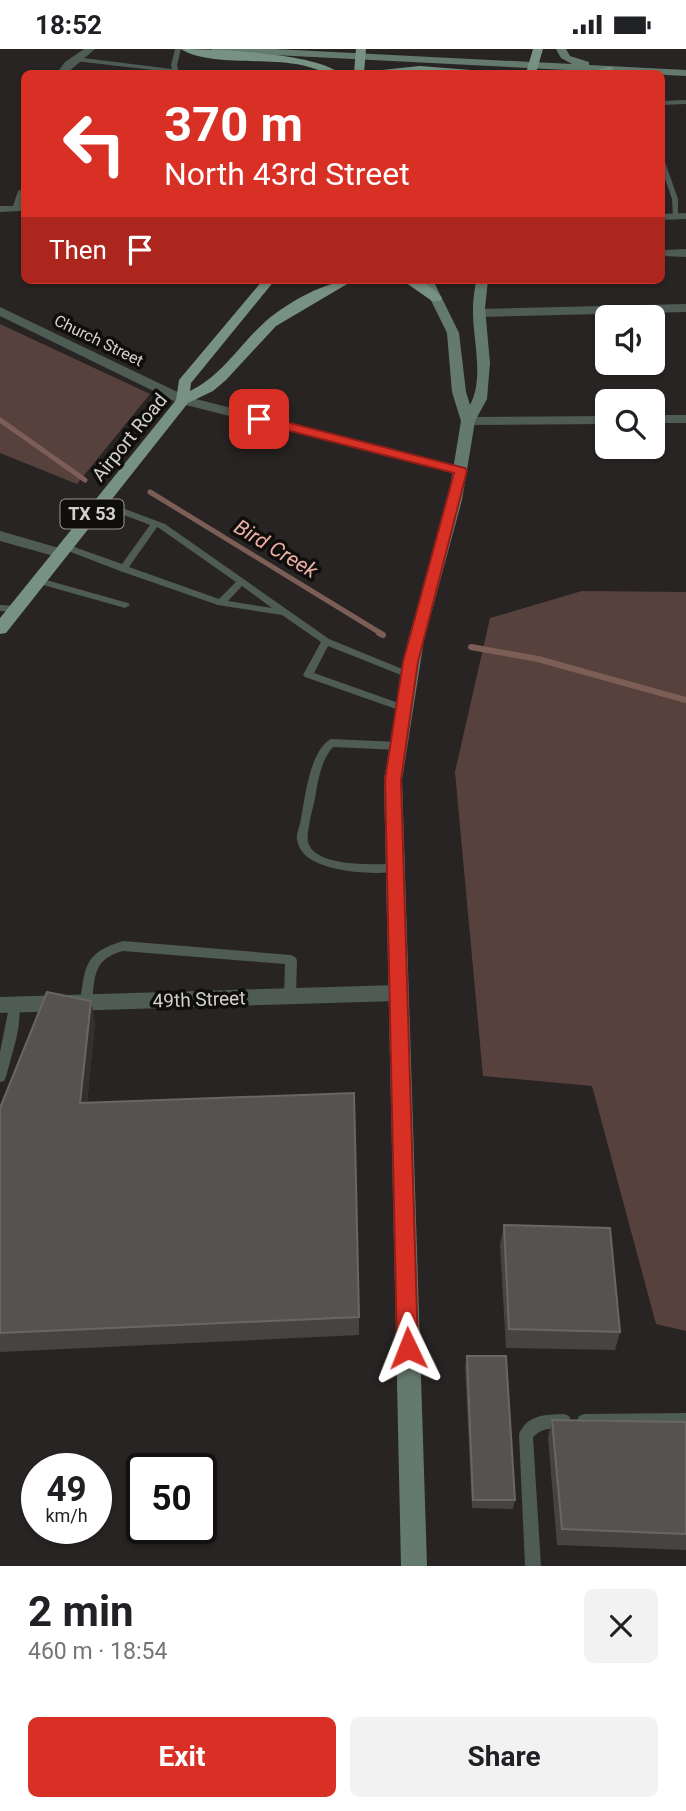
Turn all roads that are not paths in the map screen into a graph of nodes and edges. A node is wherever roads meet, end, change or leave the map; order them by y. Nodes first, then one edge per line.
1 (90, 49) edge
2 (178, 49) edge
3 (186, 49) edge
4 (216, 49) edge
5 (538, 49) edge
6 (561, 50) edge
7 (361, 53) edge
8 (75, 59) junction
9 (65, 70) edge
10 (160, 70) edge
11 (175, 70) edge
12 (328, 70) edge
13 (410, 70) edge
14 (433, 70) edge
15 (532, 70) edge
16 (609, 70) joint
17 (665, 72) edge
18 (686, 73) edge
19 (686, 102) edge
20 (665, 103) edge
21 (665, 175) edge
22 (0, 209) edge
23 (21, 209) edge
24 (674, 213) edge
25 (665, 253) edge
26 (686, 253) edge
27 (266, 284) edge
28 (340, 284) edge
29 (416, 284) edge
30 (430, 284) edge
31 (482, 284) edge
32 (436, 298) junction
33 (686, 308) edge
34 (0, 311) edge
35 (479, 313) junction
36 (184, 400) junction
37 (665, 419) edge
38 (686, 419) edge
39 (595, 420) edge
40 (468, 421) junction
41 (461, 471) junction
42 (101, 503) junction
43 (156, 523) junction
44 (0, 536) edge
45 (63, 550) junction
46 (123, 569) junction
47 (39, 581) junction
48 (240, 582) junction
49 (221, 603) junction
50 (125, 605) dead end
51 (0, 608) edge
52 (17, 608) junction
53 (285, 613) junction
54 (0, 629) edge
55 (326, 641) junction
56 (408, 675) junction
57 (403, 708) junction
58 (398, 746) junction
59 (395, 868) junction
60 (397, 993) junction
61 (290, 996) junction
62 (86, 1003) junction
63 (7, 1005) edge
64 (0, 1077) edge
65 (686, 1420) edge
66 (414, 1566) edge
67 (533, 1566) edge

1 - 8 street
2 - 11 lane
3 - 12 main road
4 - 7 main road
5 - 15 main road
6 - 16 main road
7 - 15 main road
8 - 9 street
8 - 10 lane
13 - 14 main road
15 - 16 main road
17 - 18 main road
19 - 20 lane
21 - 24 lane
22 - 23 street
25 - 26 street
27 - 36 main road, Airport Road / TX 53
28 - 36 main road, Airport Road / TX 53
29 - 32 main road
30 - 32 main road
31 - 35 main road
32 - 40 main road
33 - 35 street
34 - 36 street, Church Street
35 - 40 main road
36 - 41 street, Church Street
36 - 42 main road, Airport Road / TX 53
37 - 38 street
39 - 40 street
40 - 41 main road
41 - 56 main road
42 - 43 lane
42 - 45 main road, Airport Road / TX 53
43 - 46 lane
43 - 48 lane
44 - 45 street
45 - 46 lane
45 - 47 main road, Airport Road / TX 53
46 - 49 lane
47 - 50 lane
47 - 52 main road, Airport Road / TX 53
48 - 49 lane
48 - 53 lane
49 - 53 lane
51 - 52 lane
52 - 54 main road, Airport Road / TX 53
53 - 55 lane
55 - 56 lane
55 - 57 lane
56 - 57 main road
57 - 58 main road
58 - 59 main road
58 - 59 lane
59 - 60 main road
60 - 61 street, 49th Street
60 - 66 main road
61 - 62 street, 49th Street
61 - 62 lane
62 - 63 street, 49th Street
63 - 64 lane
65 - 67 lane

